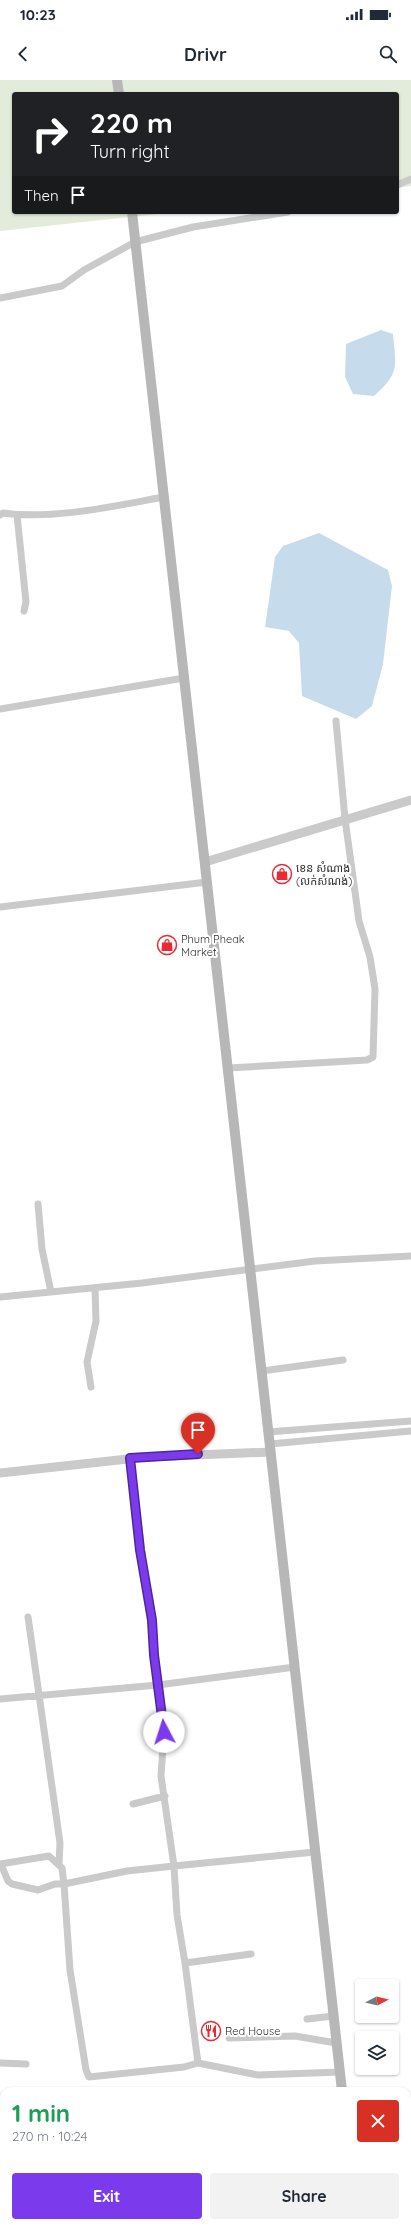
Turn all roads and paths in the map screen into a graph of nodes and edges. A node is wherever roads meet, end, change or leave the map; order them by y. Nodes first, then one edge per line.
1 (117, 80) edge
2 (119, 92) edge
3 (411, 179) edge
4 (399, 184) edge
5 (132, 214) edge
6 (275, 214) edge
7 (135, 242) junction
8 (0, 298) edge
9 (164, 497) junction
10 (0, 515) edge
11 (17, 515) junction
12 (24, 611) dead end
13 (184, 678) junction
14 (0, 709) edge
15 (336, 721) dead end
16 (411, 800) edge
17 (345, 819) junction
18 (205, 862) junction
19 (207, 882) junction
20 (0, 907) edge
21 (228, 1068) junction
22 (38, 1204) dead end
23 (411, 1256) edge
24 (251, 1269) junction
25 (95, 1288) junction
26 (51, 1292) junction
27 (0, 1298) edge
28 (343, 1360) dead end
29 (262, 1371) junction
30 (91, 1387) dead end
31 (411, 1421) edge
32 (411, 1431) edge
33 (268, 1432) junction
34 (270, 1448) junction
35 (130, 1458) junction
36 (0, 1473) edge
37 (28, 1617) dead end
38 (295, 1667) junction
39 (158, 1685) junction
40 (39, 1694) junction
41 (0, 1698) edge
42 (165, 1796) junction
43 (133, 1804) dead end
44 (315, 1852) junction
45 (0, 1864) edge
46 (59, 1864) junction
47 (174, 1866) junction
48 (64, 1884) junction
49 (251, 1954) dead end
50 (185, 1963) junction
51 (334, 2016) junction
52 (307, 2019) dead end
53 (229, 2038) dead end
54 (336, 2043) junction
55 (0, 2063) edge
56 (198, 2063) junction
57 (26, 2064) dead end
58 (340, 2072) junction
59 (342, 2087) edge

1 - 2 main road
3 - 4 street
5 - 7 main road
6 - 7 street
7 - 8 street
7 - 9 main road
9 - 11 street
9 - 13 main road
10 - 11 street
11 - 12 street
13 - 14 street
13 - 18 main road
15 - 17 street
16 - 17 street
17 - 18 street
17 - 21 street
18 - 19 main road
19 - 20 street
19 - 21 main road
21 - 24 main road
22 - 26 street
23 - 24 street
24 - 25 street
24 - 29 main road
25 - 26 street
25 - 30 street
26 - 27 street
28 - 29 street
29 - 33 main road
31 - 33 street
32 - 34 street
33 - 34 main road
34 - 35 street
34 - 38 main road
35 - 36 street
35 - 39 street
37 - 40 street
38 - 39 street
38 - 44 main road
39 - 40 street
39 - 42 street
40 - 41 street
40 - 46 street
42 - 43 street
42 - 47 street
44 - 47 street
44 - 51 main road
45 - 46 street
45 - 48 street
46 - 48 street
47 - 48 street
47 - 50 street
48 - 56 street
49 - 50 street
50 - 56 street
51 - 52 street
51 - 54 main road
53 - 54 street
54 - 58 main road
55 - 57 street
56 - 58 street
58 - 59 main road

